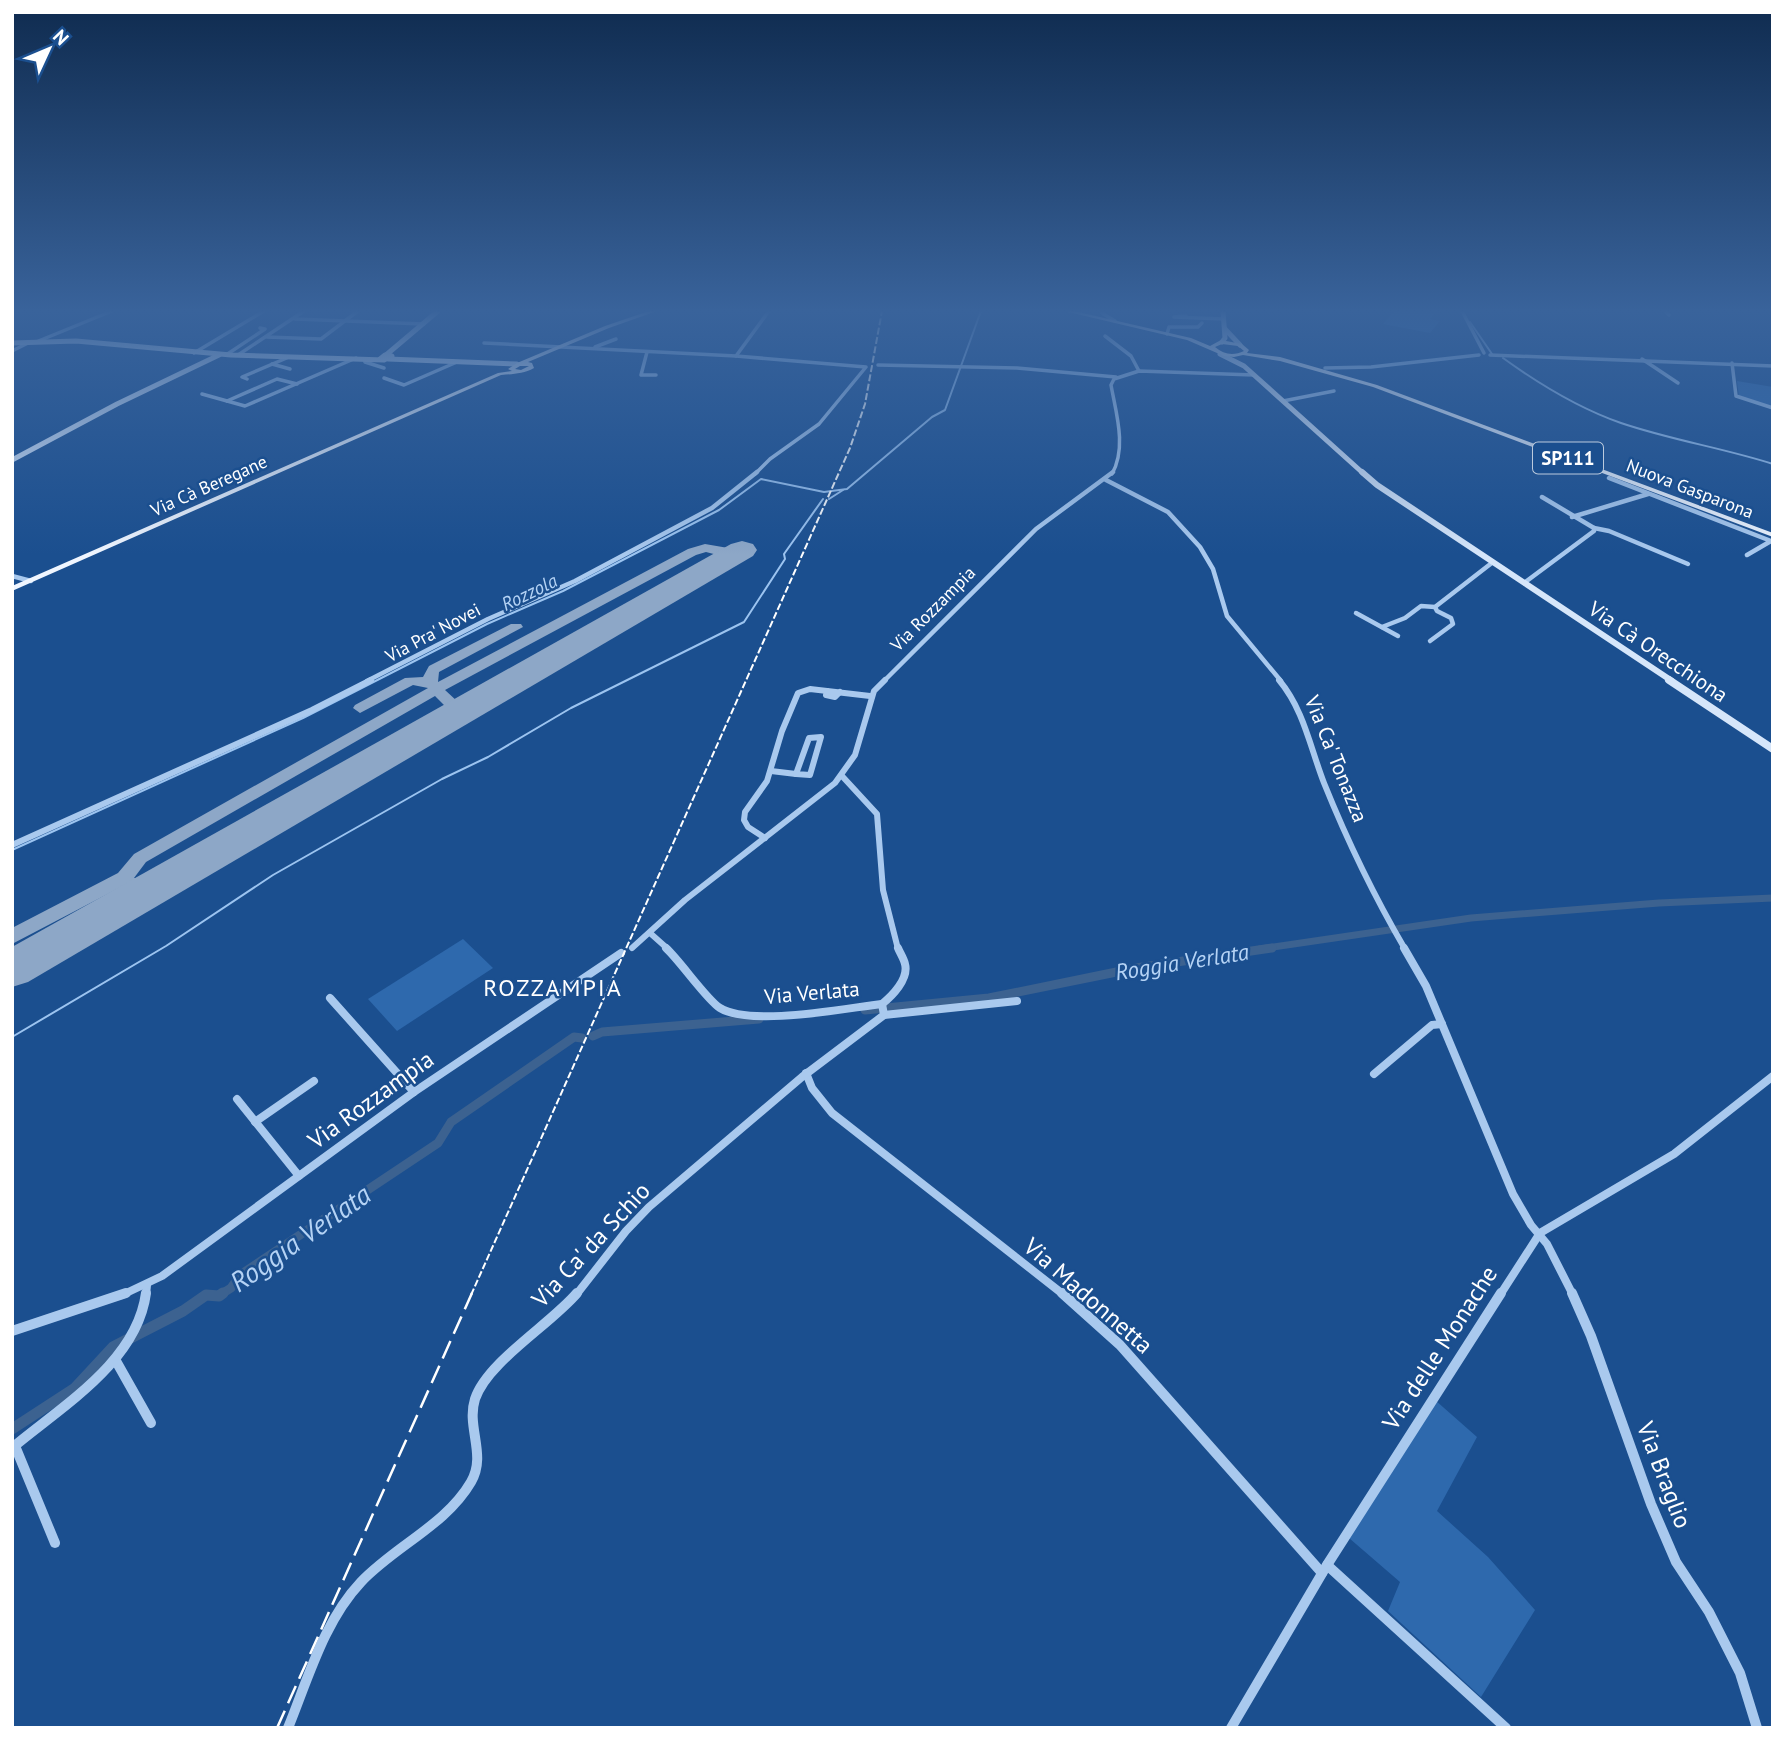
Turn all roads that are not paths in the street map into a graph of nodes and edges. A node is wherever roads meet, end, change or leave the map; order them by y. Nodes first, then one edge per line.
1 (143, 392) edge
2 (247, 392) edge
3 (276, 392) edge
4 (459, 392) edge
5 (845, 392) edge
6 (1112, 392) edge
7 (1273, 392) edge
8 (1329, 392) edge
9 (1392, 392) edge
10 (1736, 392) edge
11 (202, 394) dead end
12 (227, 401) junction
13 (1283, 401) junction
14 (1773, 408) edge
15 (12, 460) edge
16 (1609, 478) dead end
17 (1106, 480) junction
18 (1648, 494) junction
19 (1542, 497) dead end
20 (1667, 498) junction
21 (1572, 517) junction
22 (1594, 528) junction
23 (1773, 535) edge
24 (1747, 555) dead end
25 (1493, 562) junction
26 (1688, 564) dead end
27 (12, 576) edge
28 (31, 581) junction
29 (1524, 583) junction
30 (12, 589) edge
31 (1435, 607) junction
32 (1356, 613) dead end
33 (1382, 627) junction
34 (1398, 636) dead end
35 (1430, 641) dead end
36 (870, 696) junction
37 (1773, 749) edge
38 (771, 771) junction
39 (796, 774) junction
40 (842, 776) junction
41 (765, 838) junction
42 (12, 845) edge
43 (650, 933) junction
44 (632, 948) dead end
45 (621, 953) dead end
46 (330, 998) dead end
47 (1017, 1001) dead end
48 (883, 1009) junction
49 (1442, 1024) junction
50 (806, 1073) junction
51 (1374, 1074) dead end
52 (1773, 1076) edge
53 (314, 1081) dead end
54 (414, 1092) junction
55 (237, 1099) dead end
56 (255, 1122) junction
57 (299, 1176) junction
58 (1540, 1233) junction
59 (147, 1284) junction
60 (12, 1331) edge
61 (116, 1361) junction
62 (150, 1423) dead end
63 (13, 1447) edge
64 (55, 1543) dead end
65 (1325, 1569) junction
66 (288, 1728) edge
67 (1231, 1728) edge
68 (1506, 1728) edge
69 (1757, 1728) edge

1 - 15 street
2 - 12 street
3 - 12 street
4 - 28 main road, Via Cà Beregane
5 - 42 street, Via Pra' Novei
6 - 17 street
7 - 13 street, Via Cà Orecchiona
8 - 13 street
9 - 20 main road, Nuova Gasparona / SP111
10 - 14 street
11 - 12 street
13 - 25 street, Via Cà Orecchiona
16 - 18 street
17 - 36 street, Via Rozzampia
17 - 49 street, Via Ca' Tonazza
18 - 20 street
18 - 21 street
19 - 21 street
20 - 23 main road, Nuova Gasparona / SP111
20 - 24 street
21 - 22 street
22 - 26 street
22 - 29 street
25 - 29 street, Via Cà Orecchiona
25 - 31 street
27 - 28 street
28 - 30 main road, Via Cà Beregane
29 - 37 street, Via Cà Orecchiona
31 - 33 street
31 - 35 street
32 - 33 street
33 - 34 street
36 - 38 street
36 - 40 street
38 - 39 street
38 - 41 street
39 - 39 street
40 - 41 street
40 - 48 street, Via Verlata
41 - 43 street
43 - 44 street
43 - 48 street, Via Verlata
45 - 54 street, Via Rozzampia
46 - 54 street
47 - 48 street
48 - 50 street, Via Ca' da Schio
49 - 51 street
49 - 58 street, Via Ca' Tonazza
50 - 65 street, Via Madonnetta
50 - 66 street, Via Ca' da Schio
52 - 58 street, Via delle Monache
53 - 56 street
54 - 57 street, Via Rozzampia
55 - 56 street
56 - 57 street
57 - 59 street, Via Rozzampia
58 - 65 street, Via delle Monache
58 - 69 street, Via Braglio
59 - 60 street, Via Rozzampia
59 - 61 street
61 - 62 street
61 - 63 street
63 - 64 street
65 - 67 street, Via delle Monache
65 - 68 street

